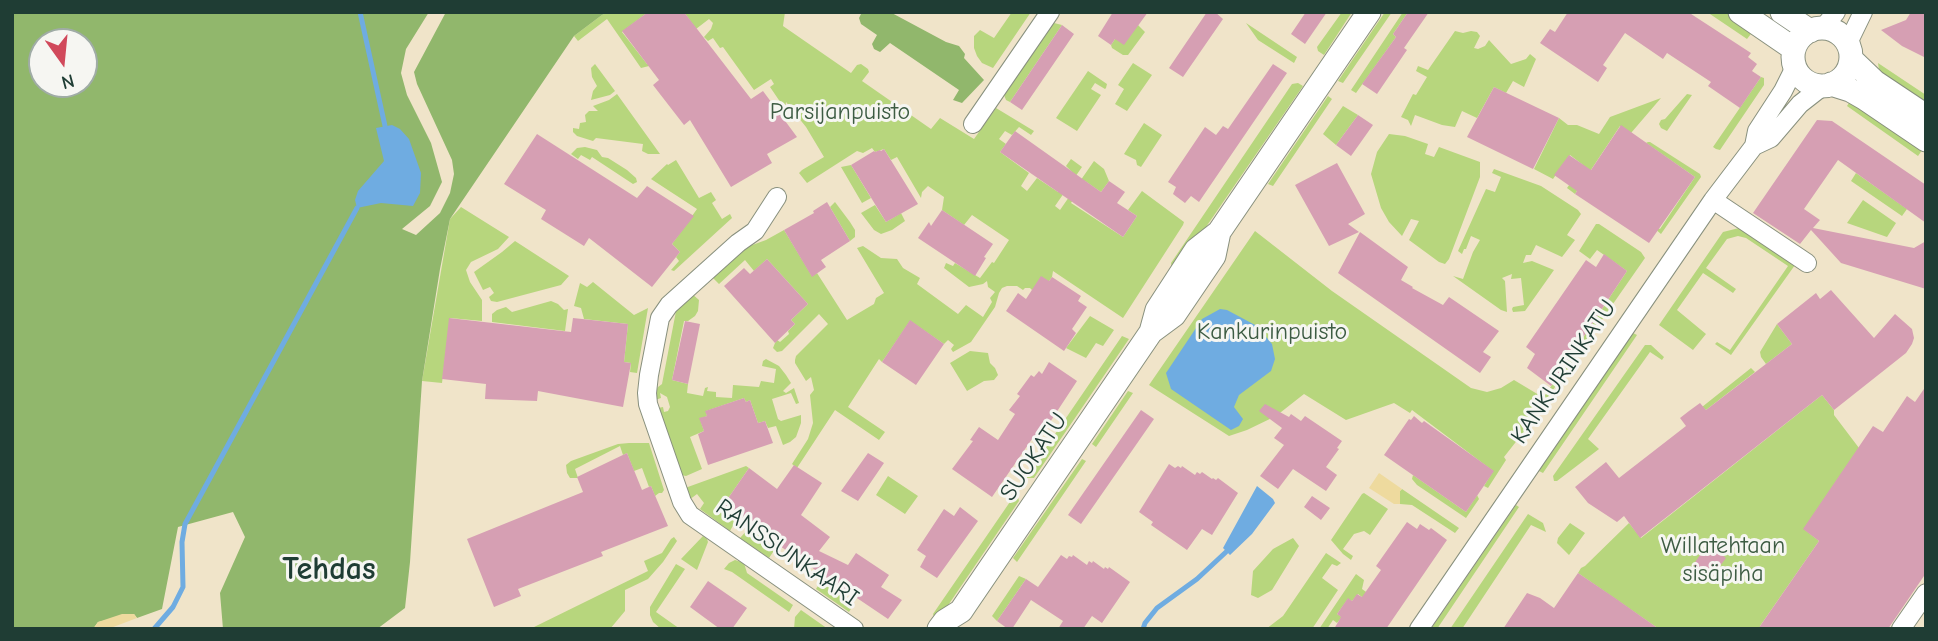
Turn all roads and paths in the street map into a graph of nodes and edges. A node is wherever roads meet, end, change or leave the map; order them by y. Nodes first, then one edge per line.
1 (1051, 12) edge
2 (1369, 12) edge
3 (1741, 12) edge
4 (1782, 12) edge
5 (1863, 12) edge
6 (1823, 24) edge
7 (1849, 51) junction
8 (1795, 58) junction
9 (1827, 85) junction
10 (1926, 116) edge
11 (974, 124) dead end
12 (1926, 140) edge
13 (1755, 146) junction
14 (777, 197) dead end
15 (1713, 200) junction
16 (1807, 263) dead end
17 (1926, 593) edge
18 (959, 620) edge
19 (854, 629) edge
20 (939, 629) edge
21 (1419, 629) edge
22 (1901, 629) edge

1 - 11 street
2 - 18 street, SUOKATU
3 - 8 street
4 - 6 street
5 - 7 street
6 - 7 street
6 - 8 street
7 - 9 street
7 - 10 street
8 - 9 street
8 - 13 street, KANKURINKATU
9 - 12 street
9 - 13 street, KANKURINKATU
13 - 15 street, KANKURINKATU
14 - 19 street, RANSSUNKAARI
15 - 16 street
15 - 21 street, KANKURINKATU
17 - 22 street
18 - 20 street, SUOKATU

